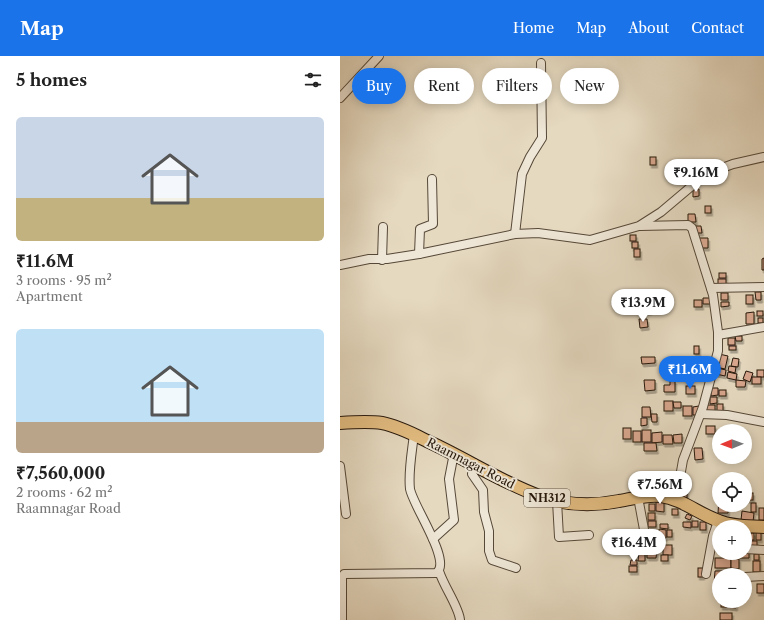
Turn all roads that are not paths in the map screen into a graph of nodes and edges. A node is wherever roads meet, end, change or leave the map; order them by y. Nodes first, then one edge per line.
1 (379, 56) edge
2 (541, 63) dead end
3 (340, 98) edge
4 (764, 157) edge
5 (432, 179) dead end
6 (639, 226) junction
7 (383, 227) dead end
8 (515, 234) junction
9 (419, 254) junction
10 (382, 260) junction
11 (340, 265) edge
12 (764, 287) edge
13 (711, 288) junction
14 (764, 327) edge
15 (718, 335) junction
16 (701, 414) junction
17 (764, 422) edge
18 (340, 423) edge
19 (414, 434) junction
20 (454, 453) junction
21 (474, 463) junction
22 (340, 466) edge
23 (638, 497) junction
24 (557, 500) junction
25 (676, 500) junction
26 (346, 514) dead end
27 (716, 520) edge
28 (752, 526) edge
29 (764, 527) edge
30 (589, 535) dead end
31 (433, 539) junction
32 (712, 541) edge
33 (652, 549) dead end
34 (752, 549) edge
35 (764, 550) edge
36 (516, 568) dead end
37 (439, 571) junction
38 (706, 574) dead end
39 (764, 576) edge
40 (752, 577) edge
41 (342, 620) edge
42 (460, 620) edge

1 - 3 street
2 - 8 street
4 - 6 street
5 - 9 street
6 - 8 street
6 - 13 street
7 - 10 street
8 - 9 street
9 - 10 street
10 - 11 street
12 - 13 street
13 - 15 street
14 - 15 street
15 - 16 street
16 - 17 street
16 - 25 street
18 - 19 highway, Raamnagar Road / NH312
19 - 20 highway, Raamnagar Road / NH312
19 - 31 street
20 - 21 highway, Raamnagar Road / NH312
20 - 31 street
21 - 24 highway, Raamnagar Road / NH312
21 - 36 street
22 - 26 street
23 - 24 highway, Raamnagar Road / NH312
23 - 25 highway, Raamnagar Road / NH312
23 - 33 street
24 - 30 street
25 - 27 highway, Raamnagar Road / NH312
28 - 29 highway, Raamnagar Road / NH312
31 - 37 street
32 - 38 street
34 - 35 street
37 - 41 street
37 - 42 street
39 - 40 street

